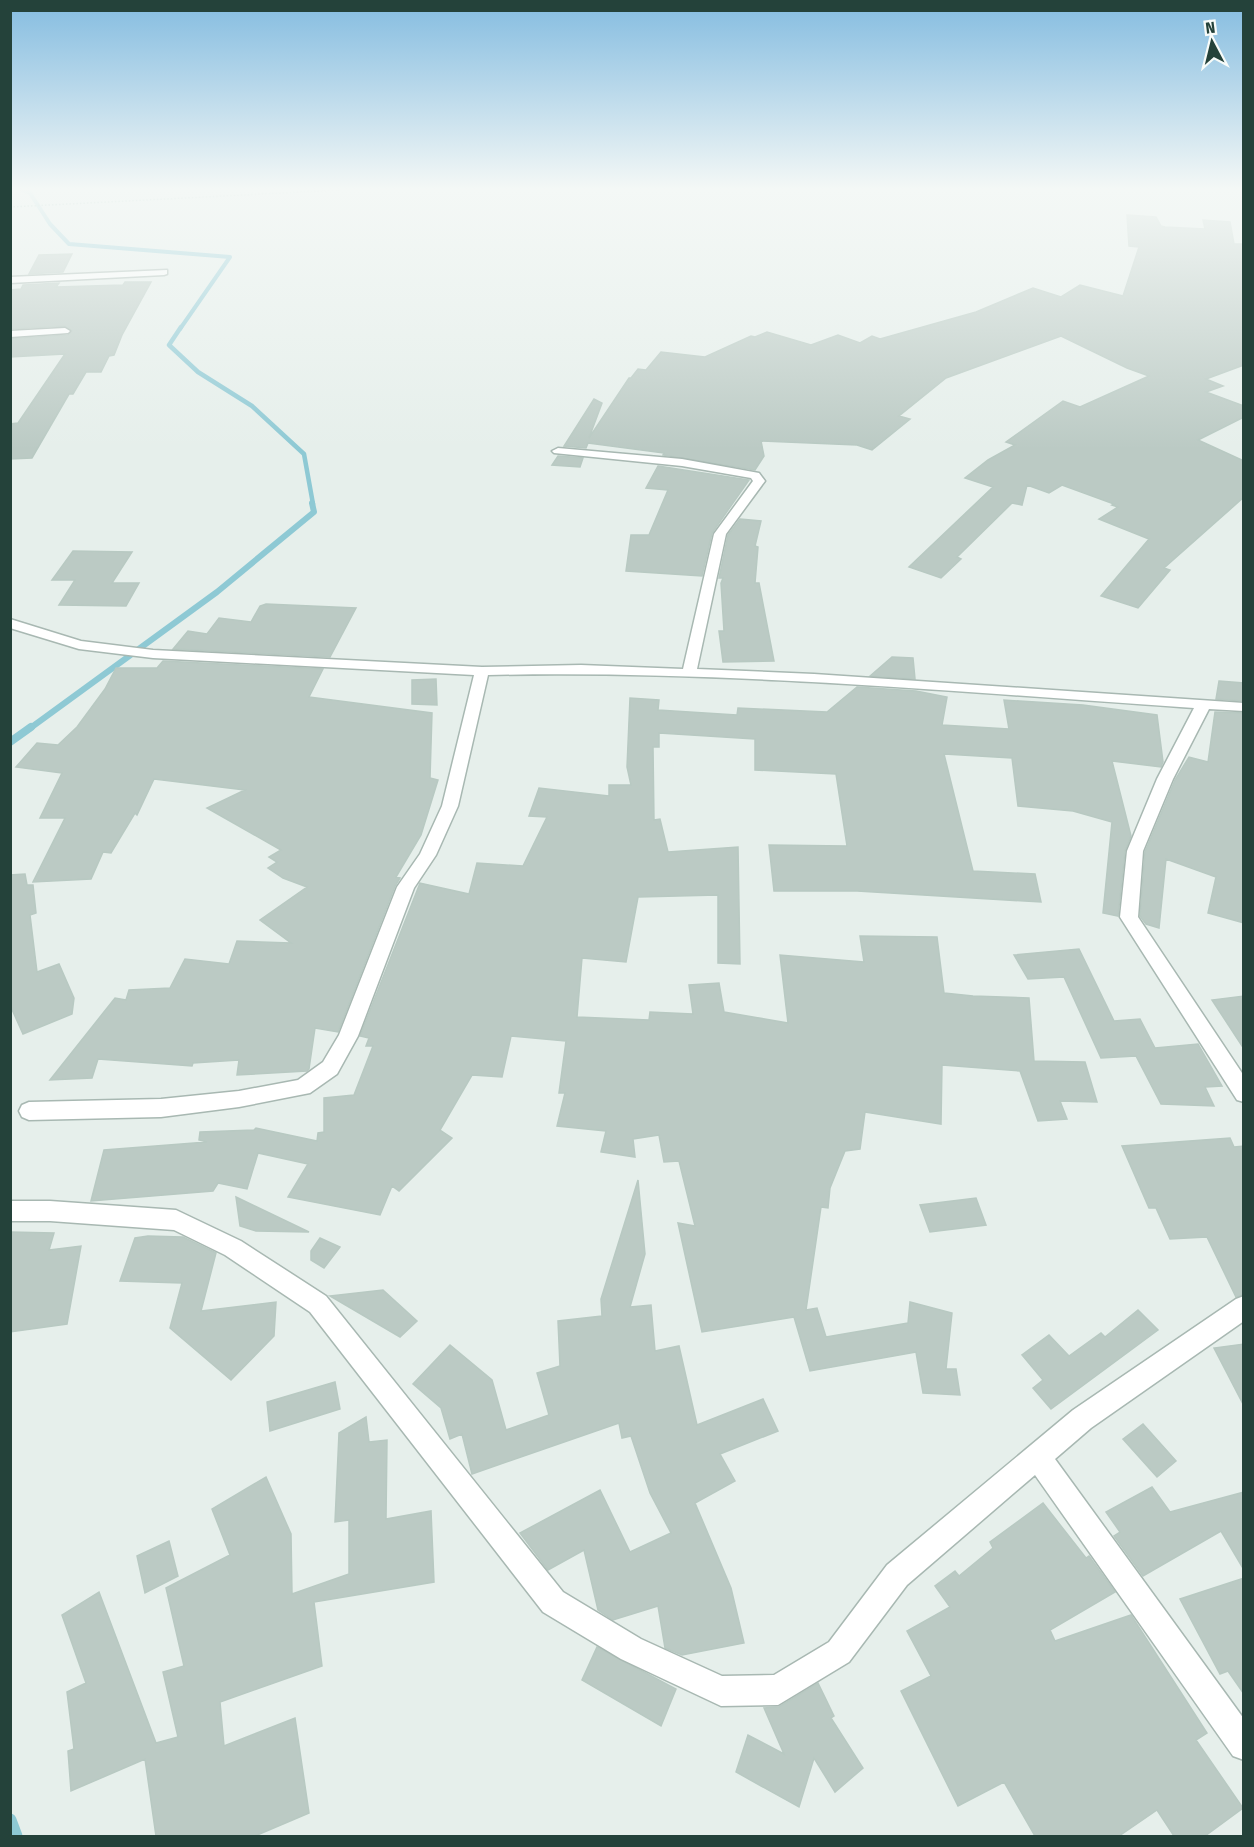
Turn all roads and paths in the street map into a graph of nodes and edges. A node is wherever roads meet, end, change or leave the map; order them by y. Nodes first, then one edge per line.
1 (83, 276) edge
2 (10, 280) edge
3 (65, 331) dead end
4 (10, 334) edge
5 (558, 452) dead end
6 (10, 623) edge
7 (482, 671) junction
8 (689, 672) junction
9 (1204, 704) junction
10 (1244, 707) edge
11 (1244, 1094) edge
12 (29, 1111) dead end
13 (10, 1211) edge
14 (1244, 1307) edge
15 (1038, 1457) junction
16 (1244, 1745) edge

1 - 2 street
3 - 4 street
5 - 8 street
6 - 7 street
7 - 8 street
7 - 12 street
8 - 9 street
9 - 10 street
9 - 11 street
13 - 15 street
14 - 15 street
15 - 16 street

